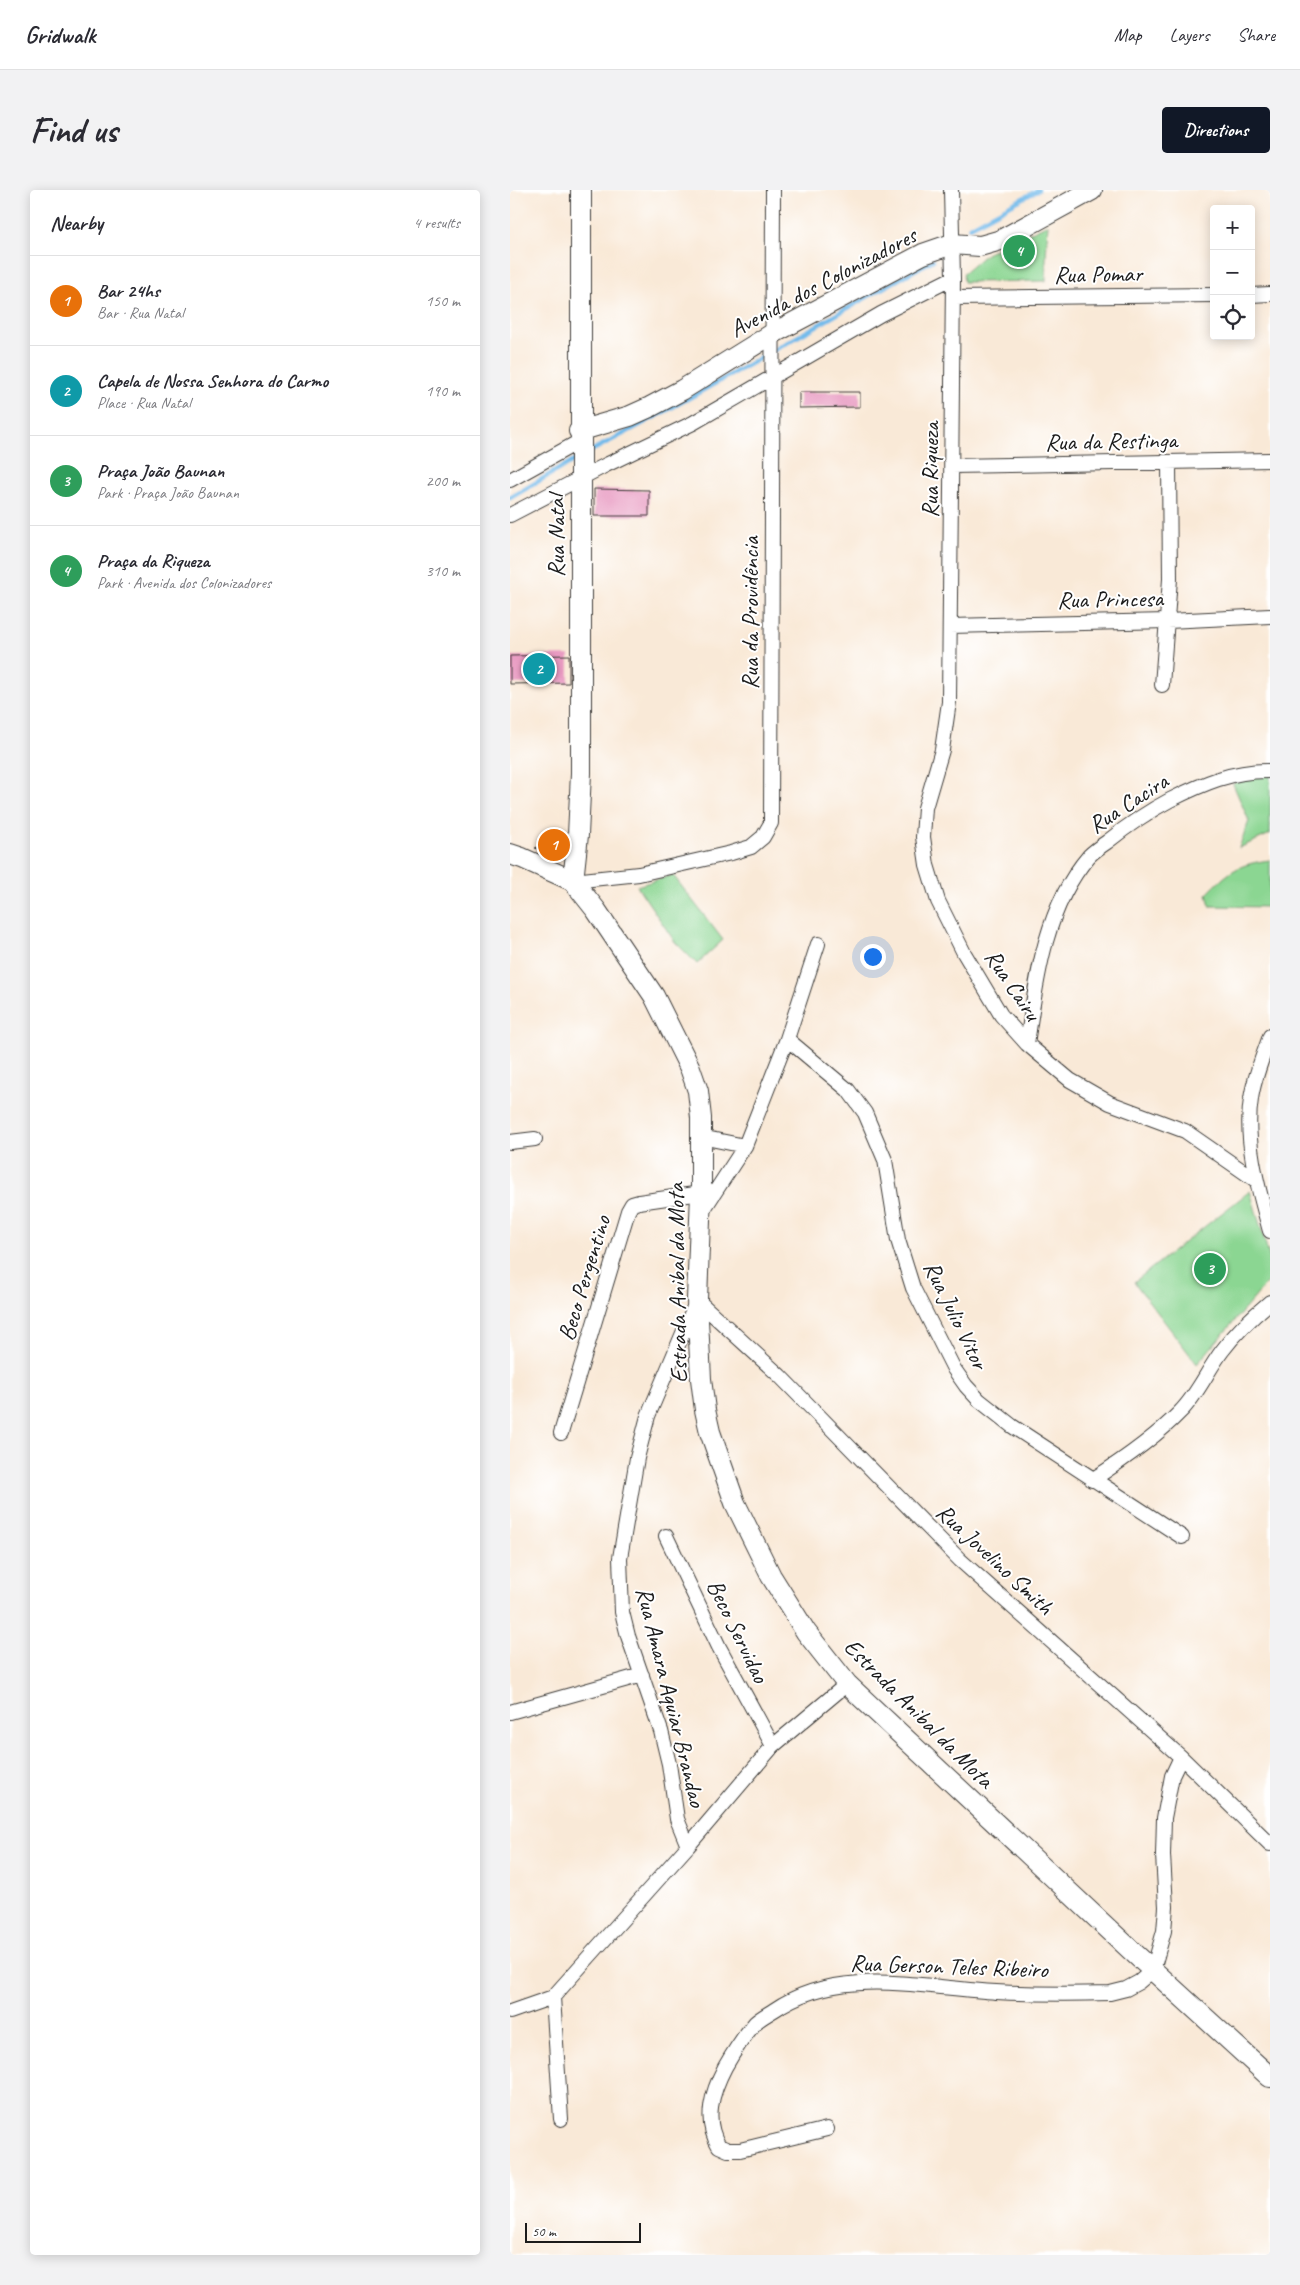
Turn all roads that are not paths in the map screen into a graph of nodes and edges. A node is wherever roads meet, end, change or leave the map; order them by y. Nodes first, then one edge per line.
1 (581, 190) edge
2 (773, 190) edge
3 (951, 190) edge
4 (1092, 190) edge
5 (952, 244) junction
6 (954, 278) junction
7 (1270, 294) edge
8 (1210, 295) edge
9 (1255, 295) edge
10 (953, 298) junction
11 (772, 340) junction
12 (772, 373) junction
13 (580, 439) junction
14 (1270, 460) edge
15 (1169, 462) junction
16 (952, 466) junction
17 (580, 474) junction
18 (510, 480) edge
19 (510, 516) edge
20 (1270, 616) edge
21 (1168, 621) junction
22 (950, 626) junction
23 (1162, 685) dead end
24 (942, 750) joint
25 (1270, 770) edge
26 (510, 854) edge
27 (573, 881) junction
28 (818, 944) dead end
29 (1270, 1036) edge
30 (787, 1039) junction
31 (1027, 1044) junction
32 (701, 1137) junction
33 (535, 1139) dead end
34 (510, 1142) edge
35 (745, 1146) junction
36 (1257, 1181) junction
37 (701, 1193) junction
38 (699, 1216) junction
39 (1270, 1231) edge
40 (697, 1300) junction
41 (1270, 1302) edge
42 (561, 1433) dead end
43 (1092, 1480) junction
44 (666, 1536) dead end
45 (1182, 1537) dead end
46 (642, 1676) junction
47 (847, 1684) junction
48 (510, 1712) edge
49 (773, 1746) junction
50 (1181, 1757) junction
51 (1270, 1844) edge
52 (688, 1846) junction
53 (1153, 1970) junction
54 (553, 1997) junction
55 (510, 2012) edge
56 (1270, 2077) edge
57 (561, 2119) dead end
58 (827, 2129) dead end

1 - 13 street, Rua Natal
2 - 11 street, Rua da Providência
3 - 5 street, Rua Riqueza
4 - 5 street, Avenida dos Colonizadores
5 - 6 street, Rua Riqueza
5 - 11 street, Avenida dos Colonizadores
6 - 10 street, Rua Riqueza
6 - 12 street
7 - 9 street
8 - 10 street, Rua Pomar
10 - 16 street, Rua Riqueza
11 - 12 street, Rua da Providência
11 - 13 street, Avenida dos Colonizadores
12 - 17 street
12 - 27 street, Rua da Providência
13 - 17 street, Rua Natal
13 - 18 street, Avenida dos Colonizadores
14 - 15 street, Rua da Restinga
15 - 16 street, Rua da Restinga
15 - 21 street
16 - 22 street, Rua Riqueza
17 - 19 street
17 - 27 street, Rua Natal
20 - 21 street, Rua Princesa
21 - 22 street, Rua Princesa
21 - 23 street
22 - 24 street, Rua Riqueza
24 - 31 street, Rua Cairu
25 - 31 street, Rua Cacira
26 - 27 street, Estrada Anibal da Mota
27 - 32 street, Estrada Anibal da Mota
28 - 30 street
29 - 36 street
30 - 35 street
30 - 43 street, Rua Julio Vitor
31 - 36 street, Rua Cairu
32 - 35 street
32 - 37 street, Estrada Anibal da Mota
33 - 34 street
35 - 38 street
36 - 39 street
37 - 38 street, Estrada Anibal da Mota
37 - 42 street, Beco Pergentino
38 - 40 street, Estrada Anibal da Mota
40 - 46 street, Rua Amara Aquiar Brandao
40 - 47 street, Estrada Anibal da Mota
40 - 50 street, Rua Jovelino Smith
41 - 43 street
43 - 45 street, Rua Julio Vitor
44 - 49 street, Beco Servidao
46 - 48 street
46 - 52 street, Rua Amara Aquiar Brandao
47 - 49 street
47 - 53 street, Estrada Anibal da Mota
49 - 52 street
50 - 51 street, Rua Jovelino Smith
50 - 53 street
52 - 54 street
53 - 56 street, Estrada Anibal da Mota
53 - 58 street, Rua Gerson Teles Ribeiro
54 - 55 street
54 - 57 street

